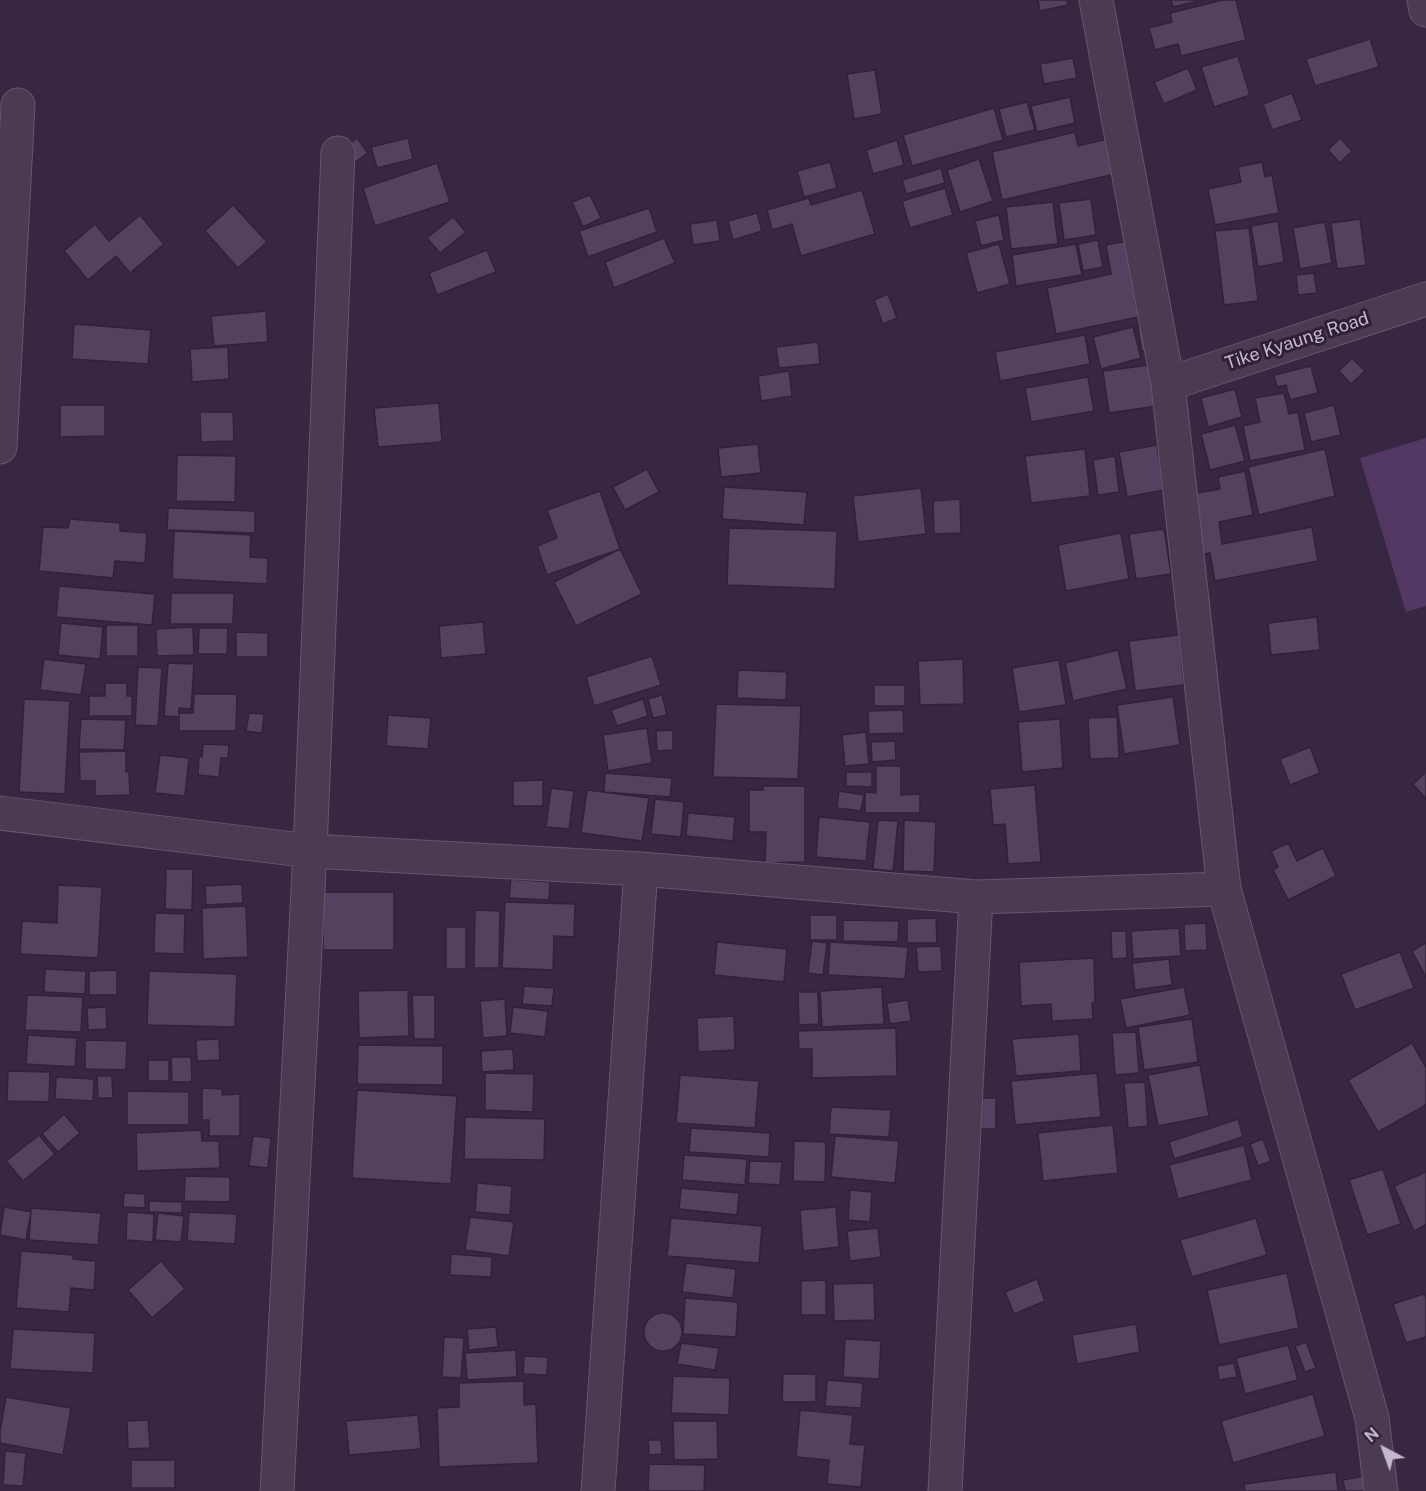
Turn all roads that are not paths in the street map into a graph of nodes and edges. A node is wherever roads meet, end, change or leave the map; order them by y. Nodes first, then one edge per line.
1 (1096, 0) edge
2 (1424, 0) edge
3 (1426, 10) edge
4 (18, 105) dead end
5 (338, 153) dead end
6 (1426, 298) edge
7 (1168, 384) junction
8 (0, 447) edge
9 (0, 813) edge
10 (310, 851) junction
11 (640, 869) junction
12 (1224, 889) junction
13 (976, 897) junction
14 (277, 1491) edge
15 (598, 1491) edge
16 (945, 1491) edge
17 (1381, 1491) edge

1 - 7 street
2 - 3 street
4 - 8 street
5 - 10 street
6 - 7 street, Tike Kyaung Road
7 - 12 street
9 - 10 street
10 - 11 street
10 - 14 street
11 - 13 street
11 - 15 street
12 - 13 street
12 - 17 street
13 - 16 street

